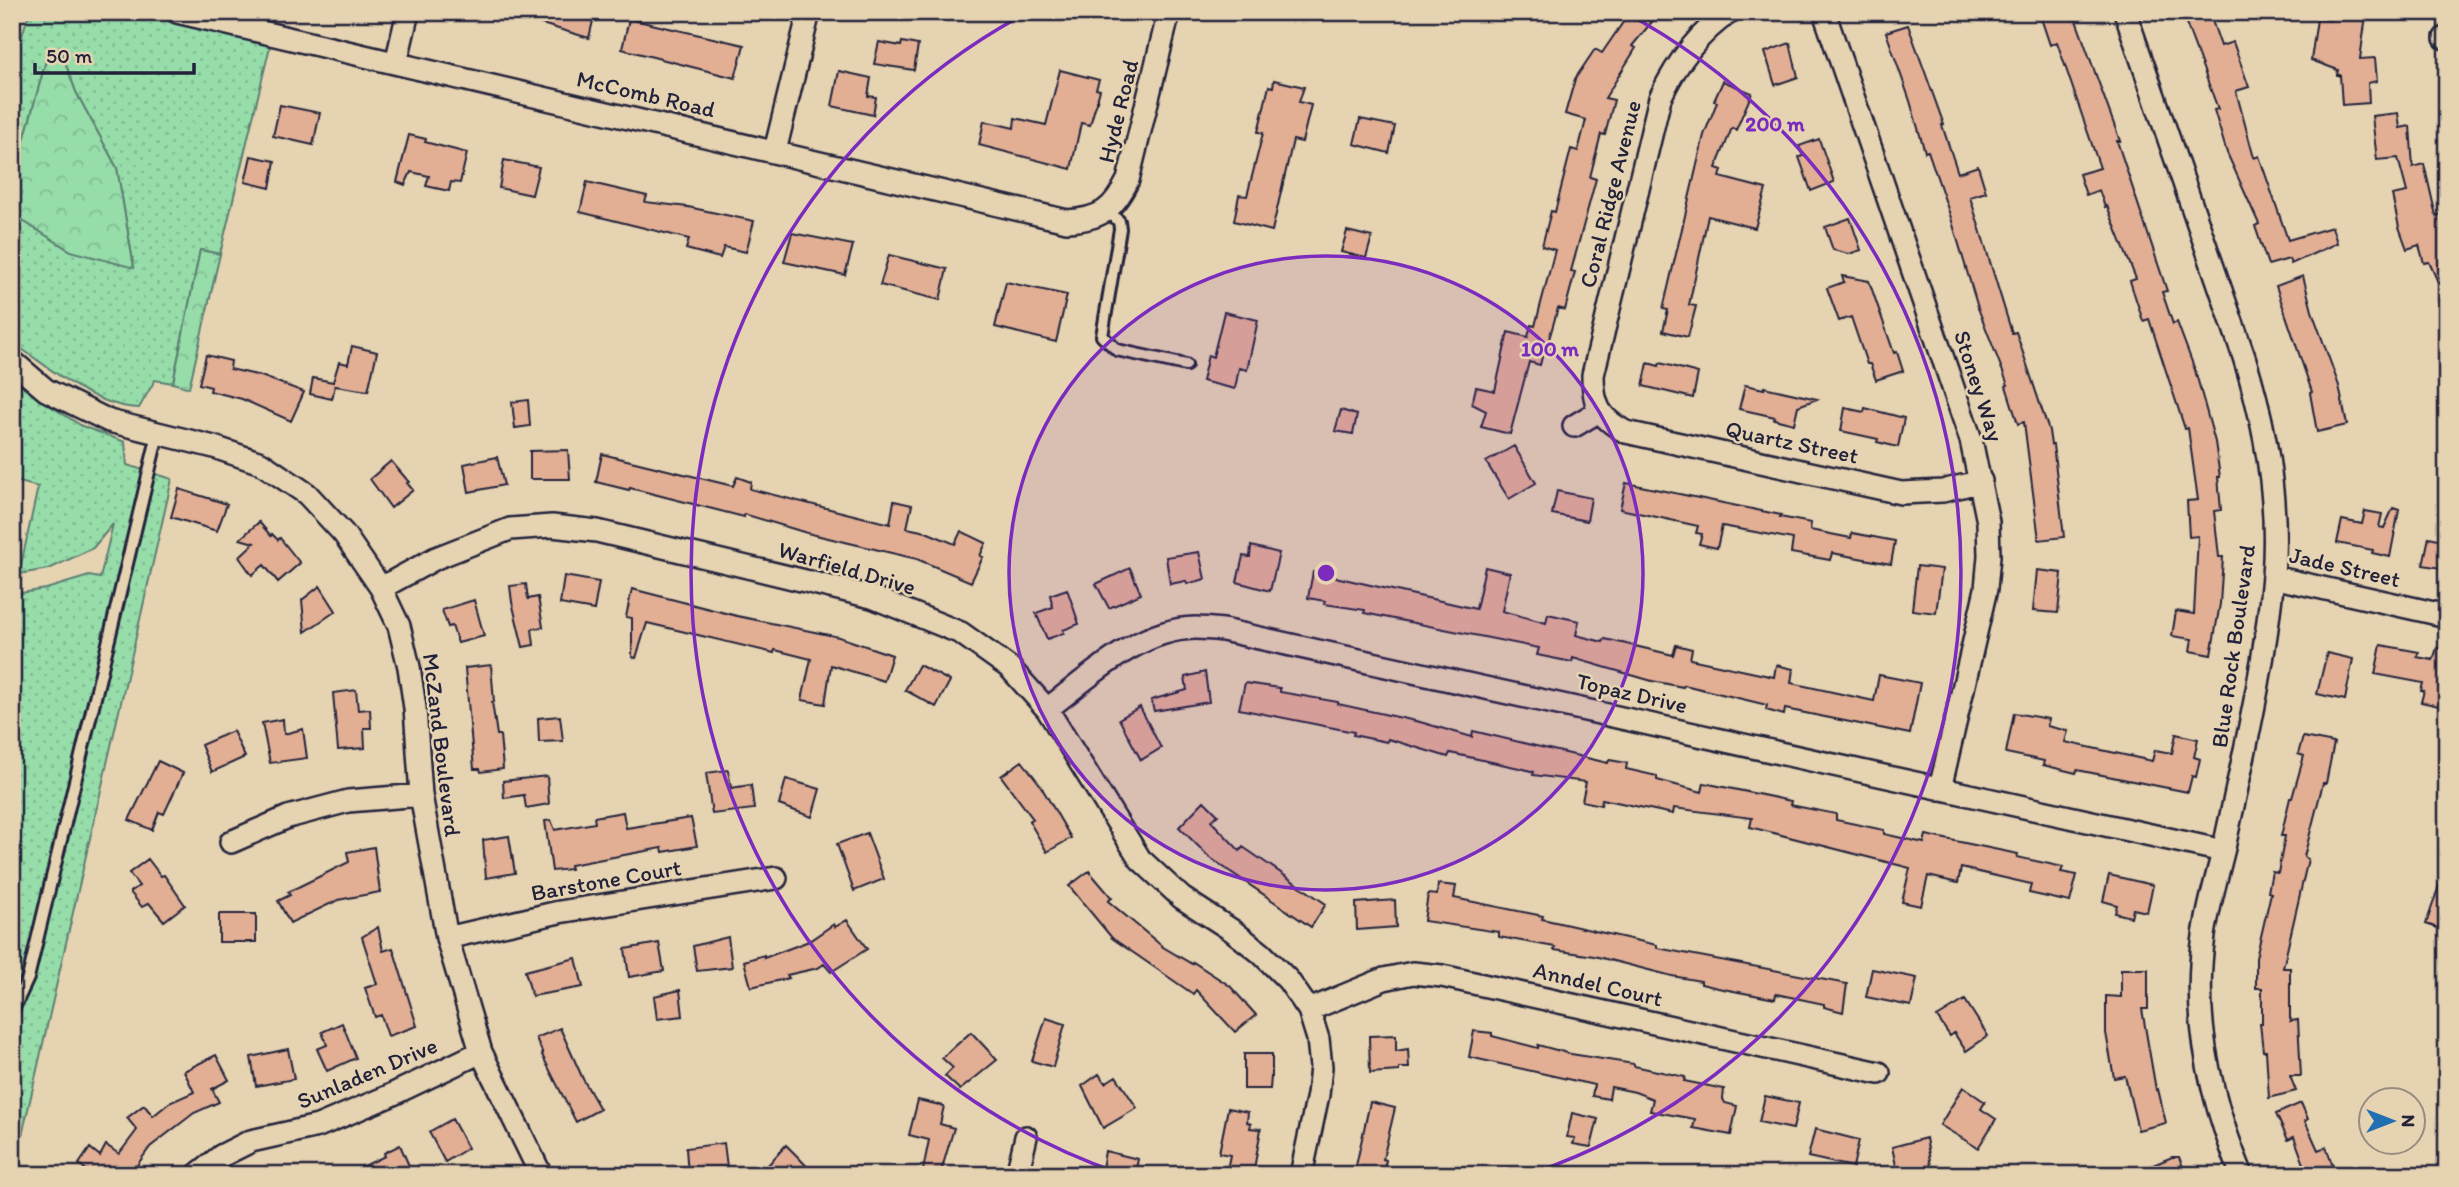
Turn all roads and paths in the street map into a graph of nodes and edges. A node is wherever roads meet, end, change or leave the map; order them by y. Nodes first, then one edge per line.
1 (177, 12) edge
2 (408, 12) edge
3 (809, 12) edge
4 (1169, 12) edge
5 (1730, 12) edge
6 (1824, 12) edge
7 (2125, 12) edge
8 (396, 63) junction
9 (775, 151) junction
10 (1104, 212) junction
11 (12, 361) edge
12 (1186, 365) dead end
13 (1599, 411) junction
14 (1574, 426) dead end
15 (158, 434) junction
16 (1981, 481) junction
17 (2273, 577) junction
18 (381, 588) junction
19 (2447, 617) edge
20 (1047, 709) junction
21 (1940, 789) junction
22 (421, 795) junction
23 (231, 842) dead end
24 (2223, 851) junction
25 (776, 878) dead end
26 (447, 938) junction
27 (1308, 1010) junction
28 (12, 1012) edge
29 (481, 1052) junction
30 (1879, 1073) dead end
31 (1026, 1137) dead end
32 (197, 1175) edge
33 (541, 1175) edge
34 (1017, 1175) edge
35 (1301, 1175) edge
36 (2242, 1175) edge

1 - 8 street, McComb Road
2 - 8 street
3 - 9 street
4 - 10 street, Hyde Road
5 - 13 street, Coral Ridge Avenue
6 - 16 street, Stoney Way
7 - 17 street, Blue Rock Boulevard
8 - 9 street, McComb Road
9 - 10 street, McComb Road
10 - 12 lane
11 - 15 street, McZand Boulevard
13 - 14 street
13 - 16 street, Quartz Street
15 - 18 street, McZand Boulevard
15 - 28 lane
16 - 21 street, Stoney Way
17 - 19 street, Jade Street
17 - 24 street, Blue Rock Boulevard
18 - 20 street, Warfield Drive
18 - 22 street, McZand Boulevard
20 - 21 street, Topaz Drive
20 - 27 street, Warfield Drive
21 - 24 street, Topaz Drive
22 - 23 street
22 - 26 street, McZand Boulevard
24 - 36 street, Blue Rock Boulevard
25 - 26 street, Barstone Court
26 - 29 street, McZand Boulevard
27 - 30 street, Anndel Court
27 - 35 street, Warfield Drive
29 - 32 street, Sunladen Drive
29 - 33 street, McZand Boulevard
31 - 34 street

